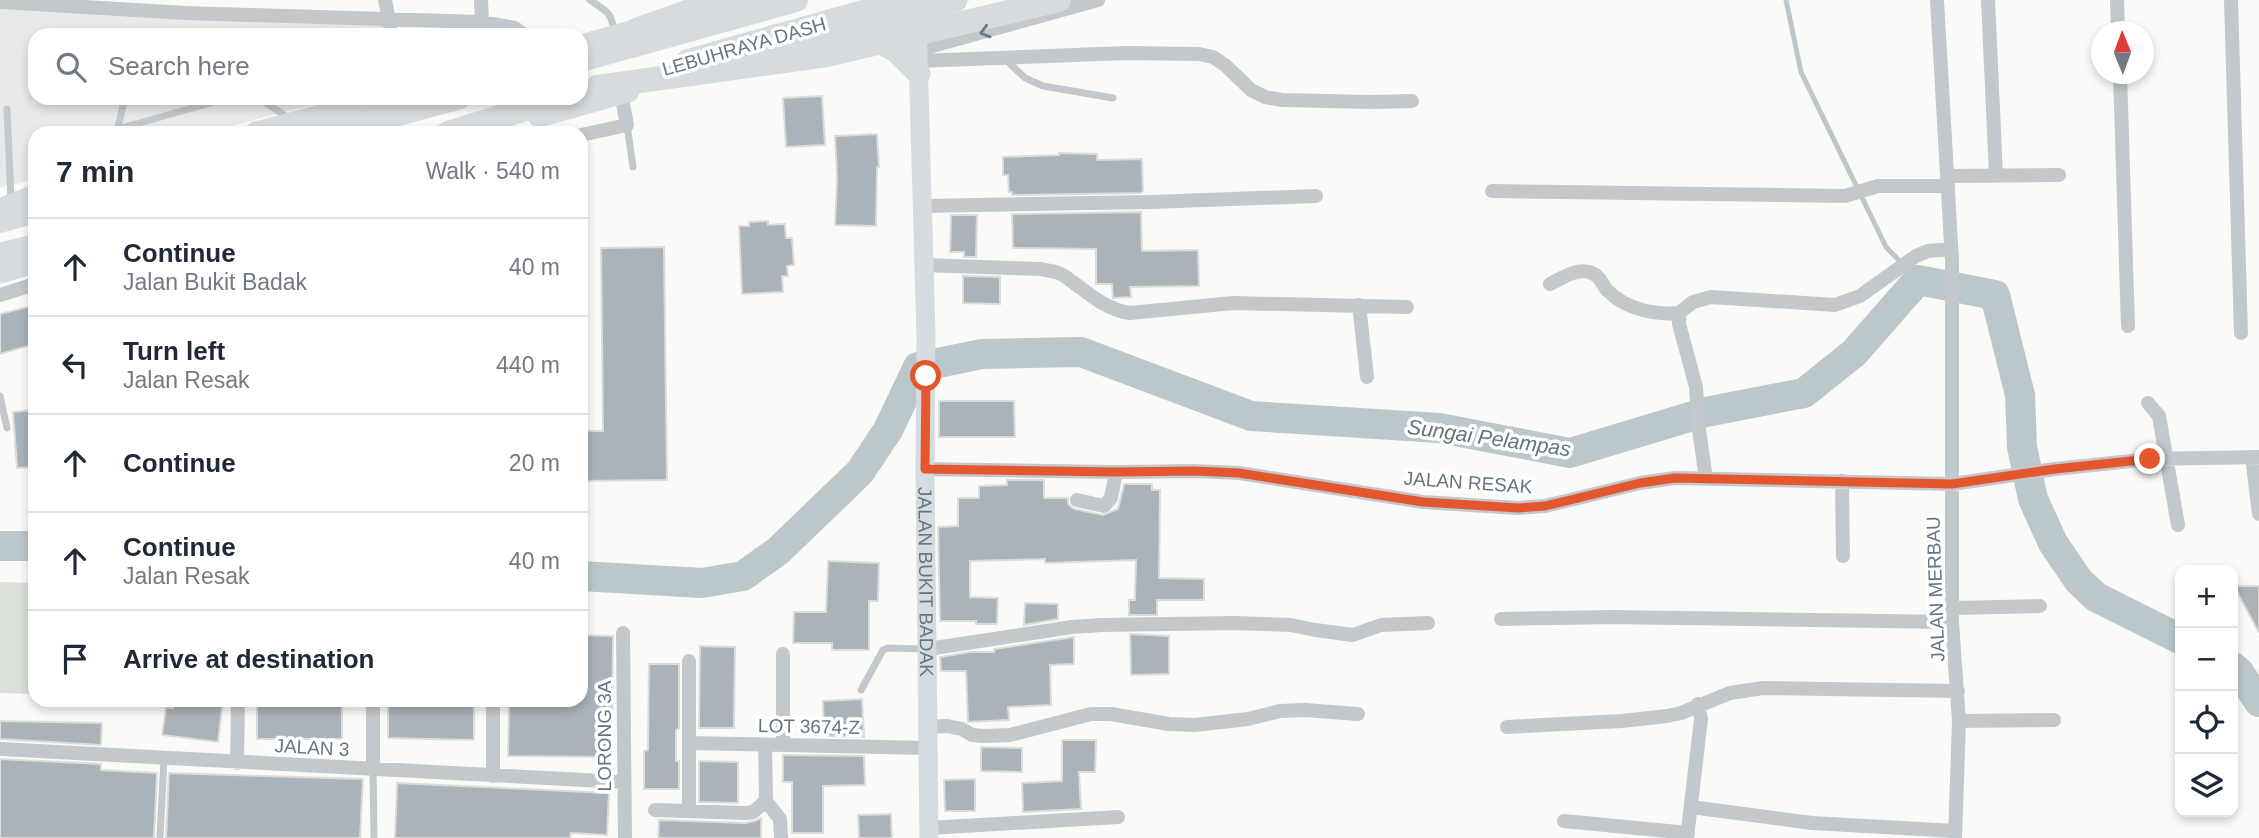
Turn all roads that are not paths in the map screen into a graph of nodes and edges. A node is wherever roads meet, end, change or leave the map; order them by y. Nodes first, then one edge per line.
1 (277, 0) edge
2 (385, 0) edge
3 (481, 0) edge
4 (590, 0) edge
5 (720, 0) edge
6 (744, 0) edge
7 (796, 0) edge
8 (956, 0) edge
9 (1059, 0) edge
10 (1098, 0) edge
11 (1937, 0) edge
12 (1988, 0) edge
13 (2117, 0) edge
14 (2231, 0) edge
15 (0, 2) edge
16 (111, 4) edge
17 (913, 4) edge
18 (186, 6) edge
19 (277, 15) junction
20 (390, 19) junction
21 (2118, 21) edge
22 (482, 22) junction
23 (391, 28) edge
24 (516, 28) edge
25 (849, 31) junction
26 (616, 37) junction
27 (588, 52) edge
28 (588, 53) edge
29 (588, 54) edge
30 (1004, 58) junction
31 (918, 62) junction
32 (2120, 84) edge
33 (600, 91) edge
34 (1113, 98) dead end
35 (1412, 101) dead end
36 (123, 105) edge
37 (204, 105) edge
38 (270, 105) edge
39 (362, 105) edge
40 (432, 105) edge
41 (538, 105) edge
42 (558, 105) edge
43 (7, 109) dead end
44 (295, 122) junction
45 (627, 125) junction
46 (118, 126) edge
47 (134, 126) edge
48 (281, 126) edge
49 (353, 126) edge
50 (471, 126) edge
51 (496, 126) edge
52 (588, 133) edge
53 (633, 167) dead end
54 (2059, 175) dead end
55 (1996, 176) junction
56 (1948, 181) junction
57 (1492, 191) dead end
58 (1316, 196) dead end
59 (28, 199) edge
60 (922, 206) junction
61 (4, 211) edge
62 (28, 211) edge
63 (28, 248) edge
64 (0, 255) edge
65 (1951, 255) junction
66 (28, 264) edge
67 (924, 265) junction
68 (0, 272) edge
69 (1550, 284) dead end
70 (28, 286) edge
71 (0, 295) edge
72 (1359, 305) junction
73 (1407, 307) dead end
74 (1679, 313) junction
75 (2128, 326) dead end
76 (2241, 333) dead end
77 (1367, 377) dead end
78 (0, 396) edge
79 (2148, 403) dead end
80 (7, 428) dead end
81 (2256, 457) edge
82 (2167, 459) junction
83 (925, 469) junction
84 (1116, 472) junction
85 (1706, 478) junction
86 (1842, 481) junction
87 (1952, 484) junction
88 (1077, 500) dead end
89 (2259, 514) edge
90 (2178, 525) dead end
91 (1843, 556) dead end
92 (2040, 606) dead end
93 (1952, 615) junction
94 (1501, 619) dead end
95 (1428, 623) dead end
96 (622, 633) dead end
97 (928, 649) junction
98 (783, 654) dead end
99 (689, 661) dead end
100 (861, 690) dead end
101 (1958, 691) junction
102 (1698, 704) junction
103 (238, 707) edge
104 (373, 707) edge
105 (493, 707) edge
106 (1358, 714) dead end
107 (2054, 720) dead end
108 (1959, 721) junction
109 (929, 727) junction
110 (1507, 727) dead end
111 (689, 743) junction
112 (765, 745) junction
113 (783, 745) junction
114 (929, 748) junction
115 (0, 749) edge
116 (164, 759) junction
117 (237, 763) junction
118 (373, 770) junction
119 (493, 776) junction
120 (623, 782) junction
121 (766, 801) junction
122 (1691, 807) junction
123 (655, 810) dead end
124 (689, 811) junction
125 (1118, 817) dead end
126 (1564, 821) dead end
127 (929, 833) edge
128 (1955, 834) edge
129 (1687, 836) edge
130 (160, 838) edge
131 (374, 838) edge
132 (625, 838) edge
133 (781, 838) edge

1 - 19 street
2 - 20 street
3 - 22 street
4 - 26 lane
5 - 28 highway
6 - 26 highway
7 - 29 highway, LEBUHRAYA DASH
8 - 17 highway
9 - 33 highway
10 -> 31 street
11 - 56 street
12 - 55 street
13 - 21 street
14 - 76 street
15 - 16 street
16 - 18 street
17 - 25 highway
17 - 31 main road, JALAN BUKIT BADAK
17 - 33 highway, LEBUHRAYA DASH
18 - 19 street
19 - 20 street
20 - 22 street
20 - 23 street
22 - 24 street
25 - 31 highway
25 - 33 highway
26 - 27 highway
30 - 31 street
30 - 34 lane
30 - 35 street
31 - 60 main road, JALAN BUKIT BADAK
32 - 75 street
33 - 45 street
36 - 46 lane
37 - 47 lane
38 - 44 lane
39 - 44 highway
40 - 49 highway
41 - 50 highway
42 - 51 highway
43 - 61 lane
44 - 48 highway
45 - 52 street
45 - 53 lane
54 - 55 street
55 - 56 street
56 - 57 street
56 - 65 street
58 - 60 street
59 - 61 highway
60 - 67 main road, JALAN BUKIT BADAK
61 - 62 highway
63 - 64 highway
65 - 74 street
65 - 87 street, JALAN MERBAU
66 - 68 highway
67 - 72 street
67 - 83 main road, JALAN BUKIT BADAK
69 - 74 street
70 - 71 street
72 - 73 street
72 - 77 street
74 - 85 street
78 - 80 lane
79 - 82 street
81 - 82 street
81 - 89 street
82 - 87 street, JALAN RESAK
82 - 90 street
83 - 84 street, JALAN RESAK
83 - 97 main road, JALAN BUKIT BADAK
84 - 85 street, JALAN RESAK
84 - 88 street
85 - 86 street, JALAN RESAK
86 - 87 street, JALAN RESAK
86 - 91 street
87 - 93 street, JALAN MERBAU
92 - 93 street
93 - 94 street
93 - 101 street, JALAN MERBAU
95 - 97 street
96 - 120 street, LORONG 3A
97 - 100 lane
97 - 109 main road, JALAN BUKIT BADAK
98 - 113 street
99 - 111 street
101 - 102 street
101 - 108 street, JALAN MERBAU
102 - 110 street
102 - 122 street
103 - 117 street
104 - 118 street
105 - 119 street
106 - 109 street
107 - 108 street
108 - 128 street, JALAN MERBAU
109 - 114 main road, JALAN BUKIT BADAK
111 - 112 street, LOT 3674-Z
111 - 124 street
112 - 113 street, LOT 3674-Z
112 - 121 street
113 - 114 street, LOT 3674-Z
114 - 127 main road, JALAN BUKIT BADAK
115 - 116 street, JALAN 3
116 - 117 street, JALAN 3
116 - 130 lane
117 - 118 street, JALAN 3
118 - 119 street, JALAN 3
118 - 131 lane
119 - 120 street, JALAN 3
120 - 132 street, LORONG 3A
121 - 124 street
121 - 133 street
122 - 128 street
122 - 129 street
123 - 124 street
125 - 127 street
126 - 129 street

